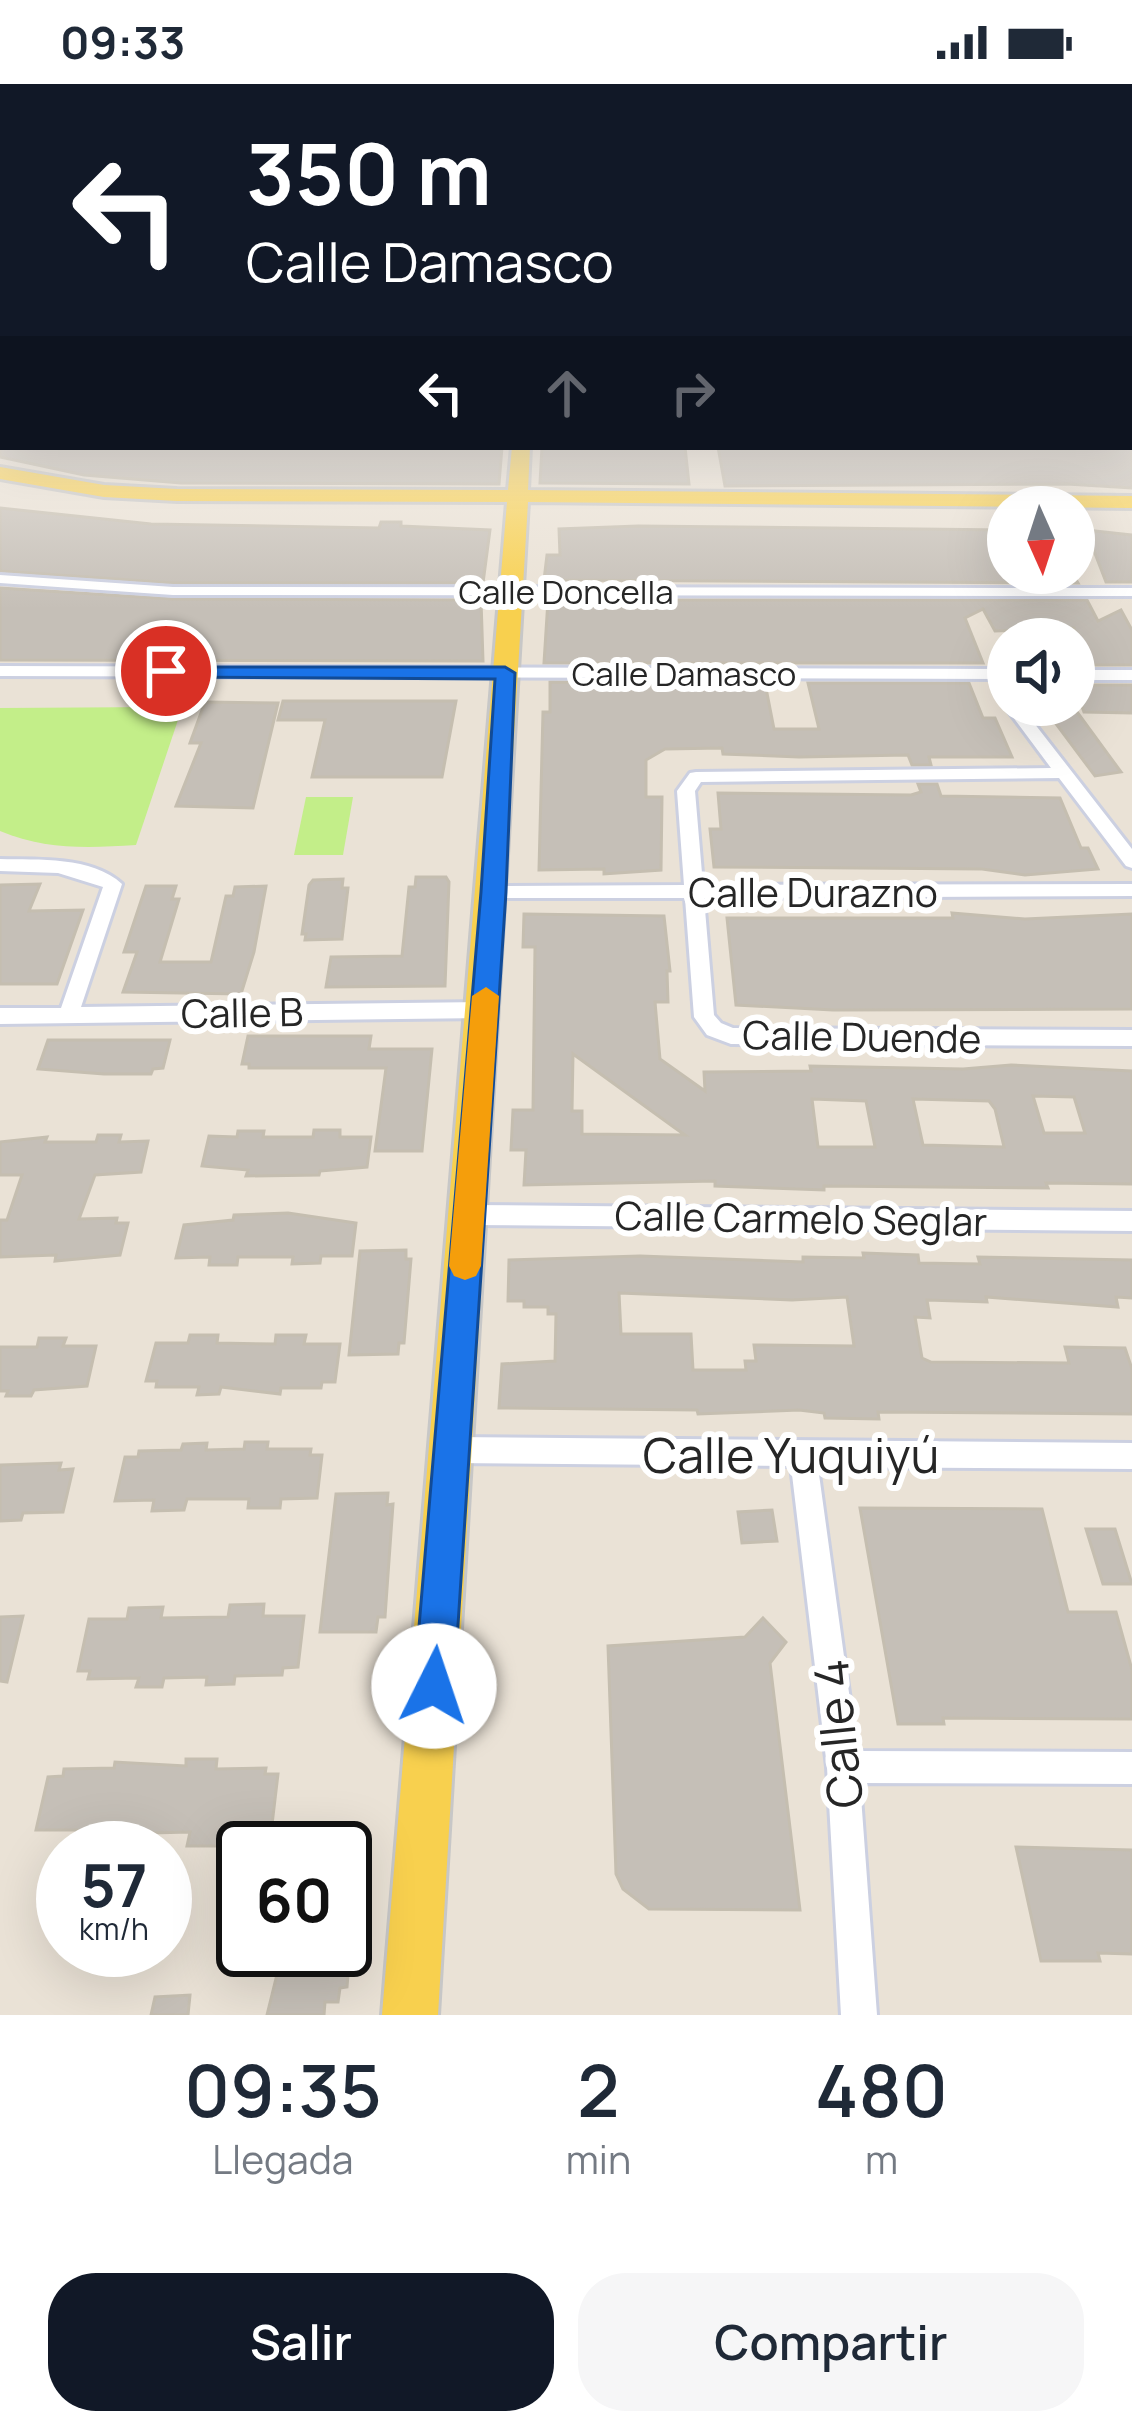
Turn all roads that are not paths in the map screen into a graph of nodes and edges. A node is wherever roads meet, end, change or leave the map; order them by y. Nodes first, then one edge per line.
1 (521, 450) edge
2 (0, 473) edge
3 (0, 491) edge
4 (1132, 502) edge
5 (516, 504) junction
6 (987, 513) edge
7 (1095, 516) edge
8 (1132, 518) edge
9 (0, 579) edge
10 (511, 590) junction
11 (1132, 592) edge
12 (0, 670) edge
13 (505, 673) junction
14 (987, 674) edge
15 (1095, 675) edge
16 (1132, 675) edge
17 (1027, 726) edge
18 (1060, 773) junction
19 (1132, 862) edge
20 (0, 865) edge
21 (1132, 890) edge
22 (494, 892) junction
23 (694, 893) junction
24 (484, 1010) junction
25 (0, 1016) edge
26 (68, 1016) junction
27 (1132, 1038) edge
28 (469, 1215) junction
29 (1132, 1221) edge
30 (451, 1450) junction
31 (803, 1454) junction
32 (1132, 1456) edge
33 (843, 1767) junction
34 (1132, 1768) edge
35 (410, 2015) edge
36 (860, 2015) edge

1 - 5 main road
2 - 5 main road
3 - 5 main road
4 - 5 main road
5 - 6 main road
5 - 10 main road
7 - 8 main road
9 - 10 street, Calle Doncella
10 - 11 street, Calle Doncella
10 - 13 main road
12 - 13 street, Calle Damasco
13 - 14 street, Calle Damasco
13 - 22 main road
15 - 16 street
17 - 18 street
18 - 19 street
18 - 23 street, Calle Duende
20 - 26 street
21 - 23 street, Calle Durazno
22 - 23 street, Calle Durazno
22 - 24 main road
23 - 27 street, Calle Duende
24 - 26 street, Calle B
24 - 28 main road
25 - 26 street, Calle B
28 - 29 street, Calle Carmelo Seglar
28 - 30 main road
30 - 31 street, Calle Yuquiyú
30 - 35 main road
31 - 32 street, Calle Yuquiyú
31 - 33 street, Calle 4
33 - 34 street
33 - 36 street, Calle 4

